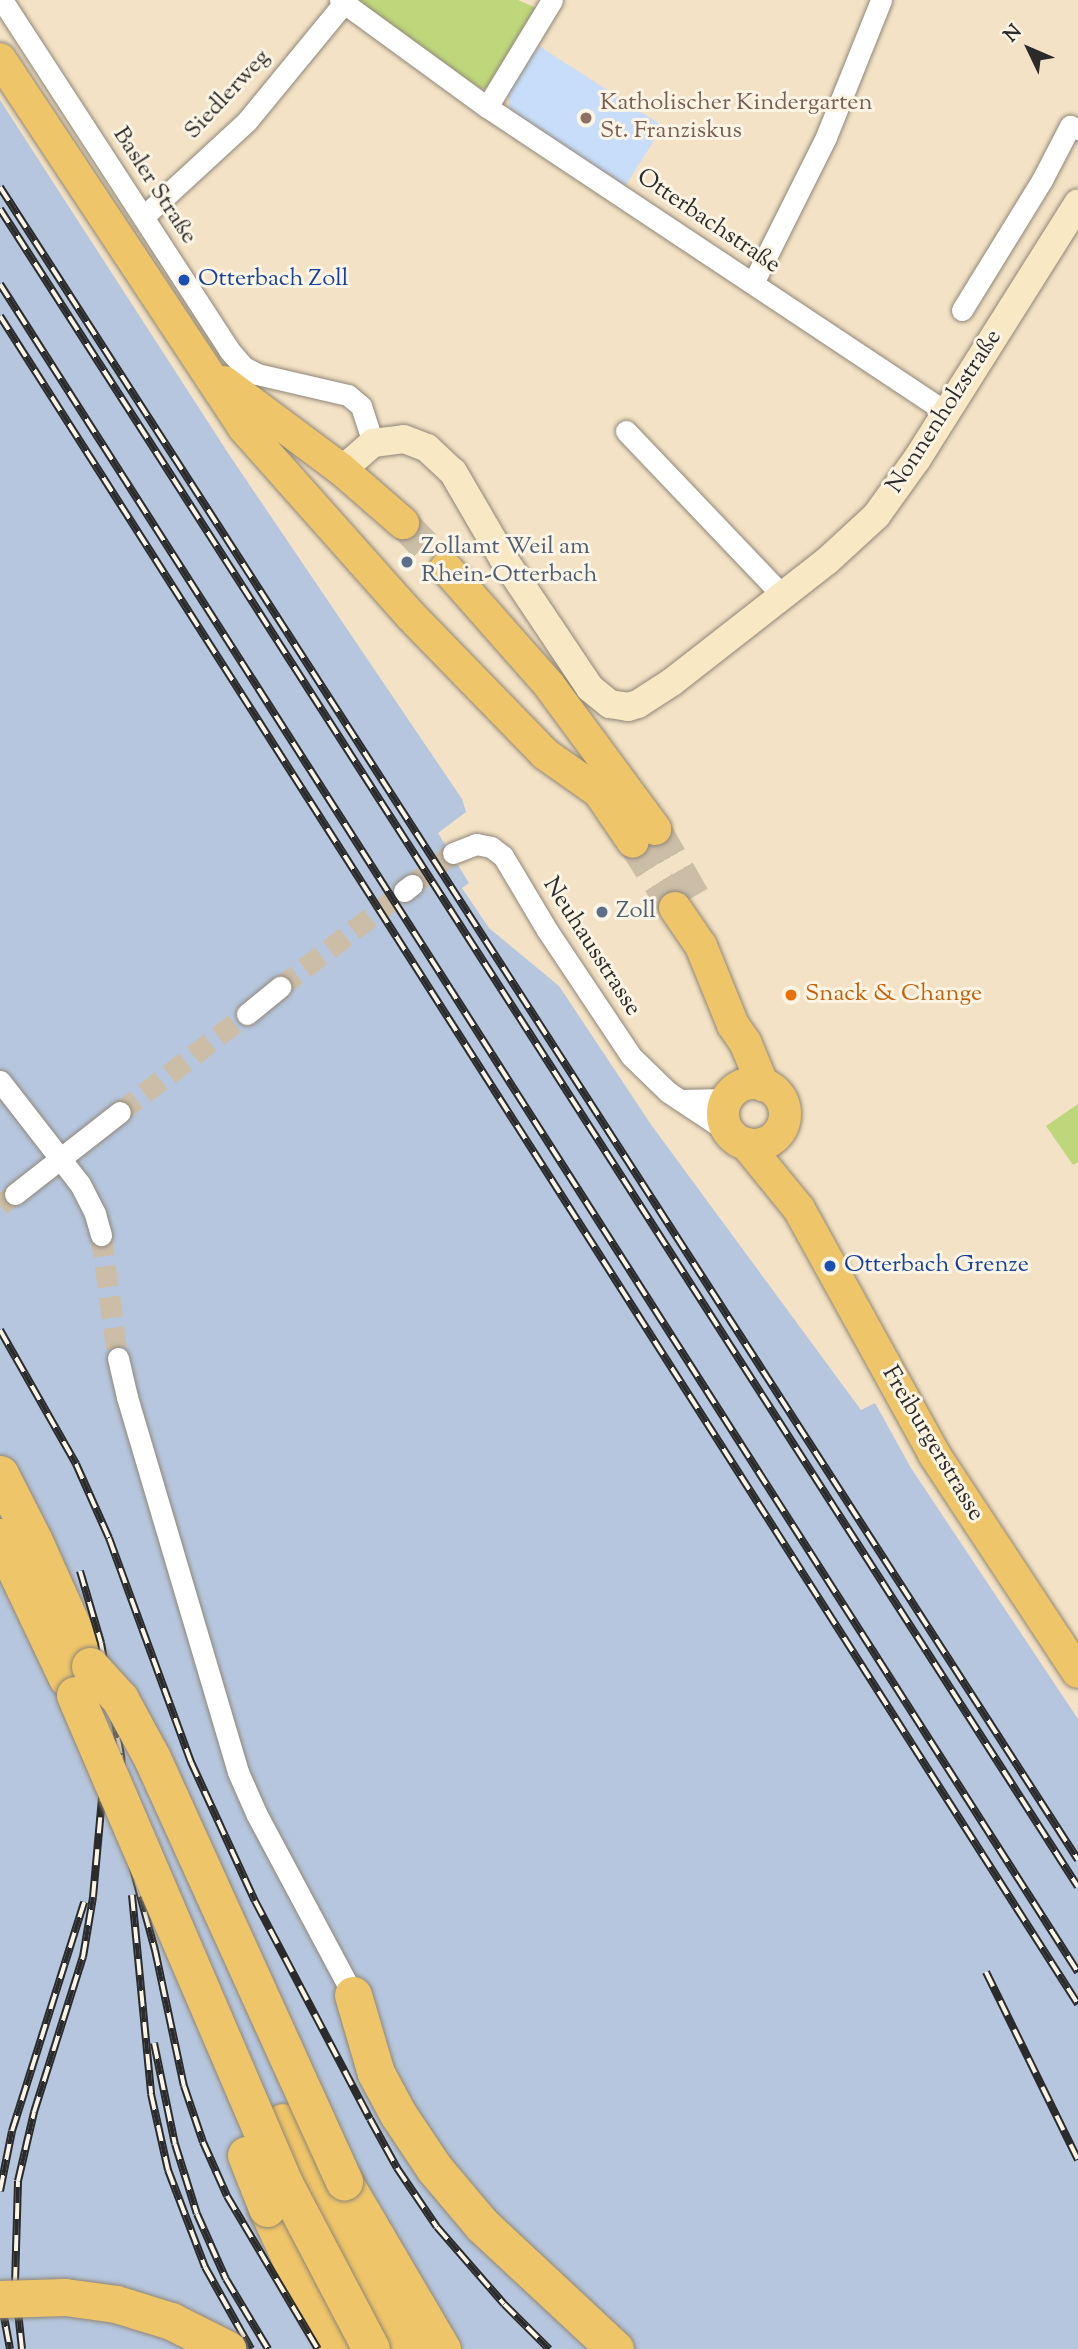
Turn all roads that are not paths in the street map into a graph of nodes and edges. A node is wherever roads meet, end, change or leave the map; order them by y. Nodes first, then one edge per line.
1 (2, 0) edge
2 (552, 0) edge
3 (881, 0) edge
4 (342, 2) edge
5 (0, 59) edge
6 (487, 107) junction
7 (1074, 127) edge
8 (1078, 204) edge
9 (143, 216) junction
10 (753, 283) junction
11 (962, 310) dead end
12 (207, 368) junction
13 (946, 412) junction
14 (625, 430) dead end
15 (373, 443) junction
16 (342, 470) junction
17 (313, 503) junction
18 (403, 523) tunnel mouth
19 (446, 568) tunnel mouth
20 (783, 596) junction
21 (608, 784) junction
22 (644, 836) tunnel mouth
23 (453, 853) tunnel mouth
24 (685, 902) tunnel mouth
25 (280, 987) tunnel mouth
26 (247, 1014) tunnel mouth
27 (0, 1081) edge
28 (741, 1091) junction
29 (680, 1100) junction
30 (120, 1112) tunnel mouth
31 (778, 1133) junction
32 (737, 1137) junction
33 (59, 1159) junction
34 (15, 1194) tunnel mouth
35 (799, 1209) junction
36 (100, 1235) tunnel mouth
37 (118, 1358) tunnel mouth
38 (0, 1474) edge
39 (0, 1537) edge
40 (1078, 1672) edge
41 (82, 1681) junction
42 (353, 1995) joint
43 (0, 2299) edge
44 (227, 2349) edge
45 (339, 2349) edge
46 (371, 2349) edge
47 (402, 2349) edge
48 (442, 2349) edge
49 (615, 2349) edge

1 - 9 street, Basler Straße
2 - 6 street
3 - 10 street
4 - 6 street, Otterbachstraße
4 - 9 street, Siedlerweg
5 - 12 main road
6 - 10 street, Otterbachstraße
7 - 11 street, Nonnenholzstraße
8 - 13 street, Nonnenholzstraße
9 - 15 street, Basler Straße
10 - 13 street, Otterbachstraße
12 - 16 main road
12 - 17 main road
13 - 20 street, Nonnenholzstraße
14 - 20 street
15 - 16 street
15 - 20 street, Nonnenholzstraße
16 - 17 main road
16 - 18 main road
17 - 21 main road
19 - 21 main road
21 - 22 main road
23 - 29 street, Neuhausstrasse
24 - 28 main road
25 - 26 street
27 - 33 street
28 - 29 street
28 - 31 main road
28 - 32 main road
29 - 32 street, Neuhausstrasse
30 - 33 street
31 - 32 main road
31 - 35 main road, Freiburgerstrasse
32 - 35 main road, Freiburgerstrasse
33 - 34 street
33 - 36 street
35 - 40 main road, Freiburgerstrasse
37 - 42 street
38 - 41 highway
39 - 41 highway
41 - 45 highway, bridge
41 - 46 highway, bridge
41 - 47 highway
41 - 48 highway, bridge
42 - 49 highway
43 - 44 highway, bridge

